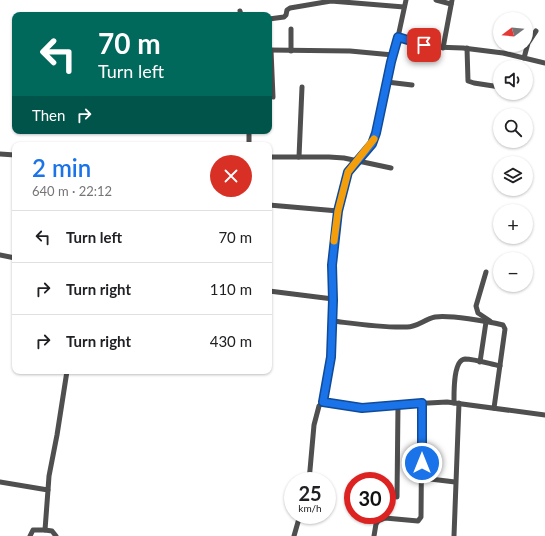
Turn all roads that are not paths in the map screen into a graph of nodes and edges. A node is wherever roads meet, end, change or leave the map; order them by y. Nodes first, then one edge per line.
1 (406, 0) edge
2 (436, 0) edge
3 (331, 1) edge
4 (451, 2) edge
5 (404, 7) junction
6 (272, 19) edge
7 (291, 29) dead end
8 (536, 31) dead end
9 (398, 37) junction
10 (443, 48) junction
11 (467, 48) junction
12 (272, 50) edge
13 (291, 51) junction
14 (393, 55) junction
15 (524, 58) junction
16 (545, 63) edge
17 (272, 81) edge
18 (387, 82) junction
19 (412, 85) dead end
20 (493, 85) edge
21 (302, 87) dead end
22 (273, 97) dead end
23 (0, 154) edge
24 (12, 156) edge
25 (272, 157) edge
26 (299, 157) junction
27 (358, 160) junction
28 (391, 168) dead end
29 (272, 205) edge
30 (338, 211) junction
31 (0, 255) edge
32 (12, 257) edge
33 (486, 272) dead end
34 (272, 291) edge
35 (333, 300) junction
36 (333, 321) junction
37 (486, 322) junction
38 (493, 323) junction
39 (480, 362) junction
40 (500, 366) junction
41 (67, 374) edge
42 (323, 402) junction
43 (422, 403) junction
44 (456, 403) junction
45 (398, 405) junction
46 (494, 408) junction
47 (545, 415) edge
48 (310, 472) edge
49 (422, 478) junction
50 (0, 482) edge
51 (455, 482) junction
52 (48, 490) junction
53 (397, 497) dead end
54 (297, 524) edge
55 (45, 530) junction
56 (30, 536) edge
57 (56, 536) edge
58 (294, 536) edge
59 (374, 536) edge
60 (454, 536) edge

1 - 5 street
2 - 4 street
3 - 5 street
3 - 6 street
4 - 10 street
5 - 9 street
7 - 13 street
8 - 15 street
9 - 10 street
9 - 14 street
10 - 11 street
11 - 15 street
11 - 20 street
12 - 13 street
13 - 14 street
14 - 18 street
15 - 16 street
17 - 22 street
18 - 19 street
18 - 27 street
21 - 26 street
23 - 24 street
25 - 26 street
26 - 27 street
27 - 28 street
27 - 30 street
29 - 30 street
30 - 35 street
31 - 32 street
33 - 38 street
34 - 35 street
35 - 36 street
36 - 37 street
36 - 42 street
37 - 38 street
37 - 39 street
38 - 40 street
39 - 40 street
39 - 44 street
40 - 46 street
41 - 52 street
42 - 45 street
42 - 48 street
43 - 44 street
43 - 45 street
43 - 49 street
44 - 46 street
44 - 51 street
45 - 53 street
46 - 47 street
49 - 51 street
49 - 59 street
50 - 52 street
51 - 60 street
52 - 55 street
54 - 58 street
55 - 56 street
55 - 57 street

